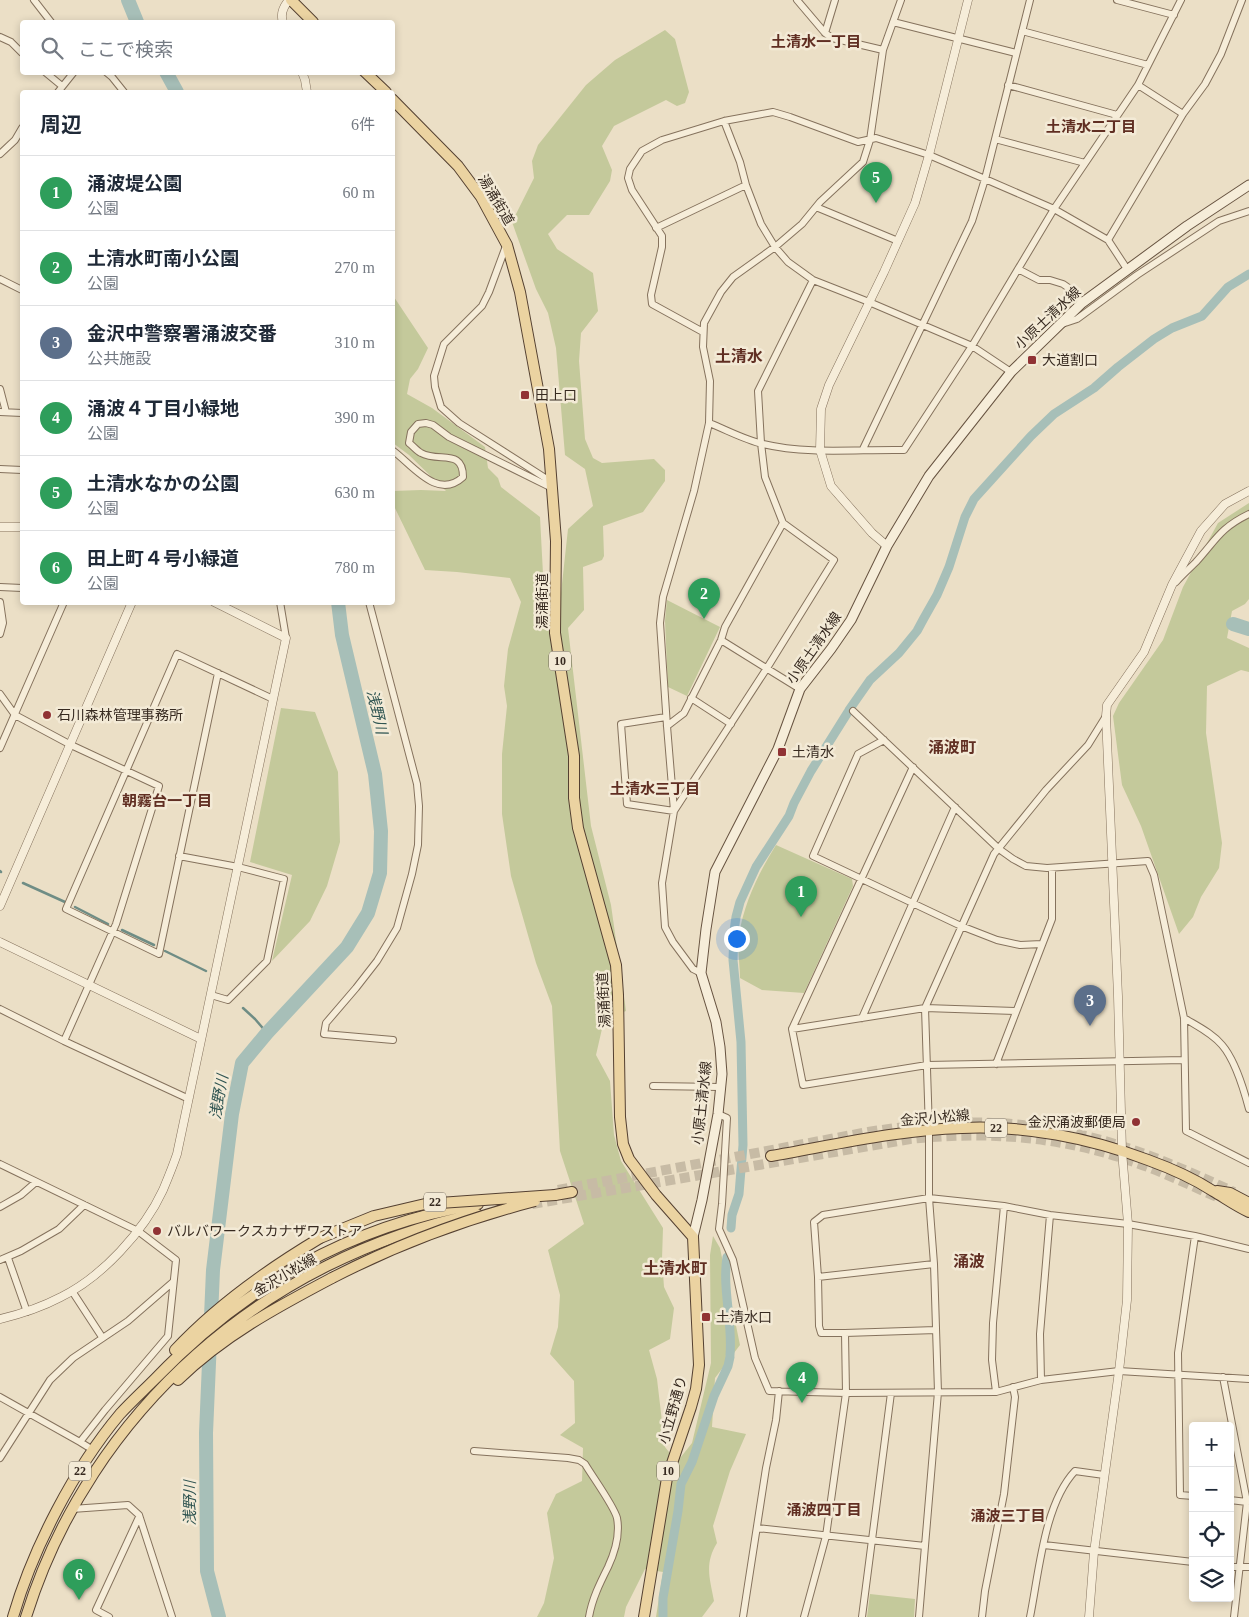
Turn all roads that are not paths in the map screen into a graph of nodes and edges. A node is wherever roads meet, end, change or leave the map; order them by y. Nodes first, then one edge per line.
1 (34, 0) edge
2 (290, 0) edge
3 (797, 0) edge
4 (835, 0) edge
5 (901, 0) edge
6 (968, 0) edge
7 (1030, 0) edge
8 (1117, 0) edge
9 (1181, 0) edge
10 (1242, 0) edge
11 (1174, 15) junction
12 (49, 20) edge
13 (282, 20) edge
14 (311, 20) edge
15 (893, 22) junction
16 (1022, 31) junction
17 (825, 33) junction
18 (0, 37) edge
19 (959, 39) junction
20 (883, 50) junction
21 (20, 51) edge
22 (1016, 53) junction
23 (1148, 65) junction
24 (49, 75) edge
25 (71, 75) edge
26 (110, 75) edge
27 (304, 75) edge
28 (368, 75) edge
29 (1008, 85) junction
30 (1138, 85) junction
31 (62, 86) junction
32 (59, 90) edge
33 (122, 90) edge
34 (307, 90) edge
35 (384, 90) edge
36 (395, 102) edge
37 (1183, 114) junction
38 (1117, 116) junction
39 (724, 121) junction
40 (20, 131) edge
41 (995, 139) junction
42 (870, 140) junction
43 (0, 154) edge
44 (929, 155) junction
45 (1085, 163) junction
46 (984, 179) junction
47 (746, 185) junction
48 (1249, 185) edge
49 (816, 207) junction
50 (1054, 209) junction
51 (1249, 211) edge
52 (656, 228) junction
53 (1108, 240) junction
54 (898, 241) junction
55 (507, 245) junction
56 (775, 248) junction
57 (1018, 269) junction
58 (1127, 269) junction
59 (0, 279) edge
60 (813, 280) junction
61 (20, 289) edge
62 (869, 302) junction
63 (1082, 303) junction
64 (923, 325) junction
65 (1058, 325) junction
66 (703, 332) junction
67 (972, 346) junction
68 (1011, 372) junction
69 (0, 389) edge
70 (3, 412) edge
71 (20, 413) edge
72 (710, 423) junction
73 (761, 443) junction
74 (863, 449) junction
75 (820, 450) junction
76 (395, 453) edge
77 (0, 469) edge
78 (20, 470) edge
79 (551, 485) junction
80 (1249, 491) edge
81 (1249, 514) edge
82 (782, 523) junction
83 (0, 527) edge
84 (20, 527) edge
85 (887, 546) junction
86 (1172, 585) junction
87 (0, 587) edge
88 (20, 588) edge
89 (0, 602) edge
90 (63, 605) edge
91 (131, 605) edge
92 (220, 605) edge
93 (280, 605) edge
94 (370, 605) edge
95 (0, 634) edge
96 (286, 638) junction
97 (721, 640) junction
98 (767, 668) junction
99 (218, 673) junction
100 (800, 689) junction
101 (0, 694) edge
102 (691, 698) junction
103 (274, 699) junction
104 (853, 711) dead end
105 (15, 715) junction
106 (1106, 716) junction
107 (666, 717) junction
108 (731, 724) junction
109 (667, 726) junction
110 (884, 740) junction
111 (71, 744) junction
112 (0, 748) edge
113 (913, 767) junction
114 (126, 771) junction
115 (955, 807) junction
116 (674, 811) junction
117 (999, 849) junction
118 (179, 856) junction
119 (1111, 863) junction
120 (238, 867) junction
121 (1052, 868) junction
122 (861, 879) junction
123 (912, 903) junction
124 (0, 906) edge
125 (961, 926) junction
126 (113, 931) junction
127 (0, 942) edge
128 (1042, 944) junction
129 (701, 972) junction
130 (89, 986) junction
131 (211, 996) junction
132 (925, 1008) junction
133 (0, 1009) edge
134 (1015, 1011) junction
135 (862, 1018) junction
136 (1184, 1018) junction
137 (792, 1030) junction
138 (202, 1039) junction
139 (393, 1040) dead end
140 (64, 1041) junction
141 (1184, 1060) junction
142 (1119, 1062) junction
143 (996, 1064) junction
144 (927, 1065) junction
145 (653, 1086) dead end
146 (720, 1087) junction
147 (189, 1099) junction
148 (1249, 1109) edge
149 (718, 1114) junction
150 (929, 1130) junction
151 (1122, 1150) junction
152 (770, 1156) dead end
153 (1249, 1163) edge
154 (0, 1164) edge
155 (36, 1182) junction
156 (1213, 1191) junction
157 (572, 1192) dead end
158 (555, 1195) junction
159 (929, 1198) junction
160 (1249, 1203) edge
161 (84, 1205) junction
162 (1004, 1206) junction
163 (0, 1207) edge
164 (1249, 1212) edge
165 (1050, 1215) junction
166 (1128, 1224) junction
167 (138, 1231) junction
168 (1195, 1236) junction
169 (693, 1237) junction
170 (1249, 1249) edge
171 (8, 1258) junction
172 (0, 1260) edge
173 (934, 1264) junction
174 (818, 1277) junction
175 (173, 1282) junction
176 (72, 1291) junction
177 (27, 1312) junction
178 (0, 1319) edge
179 (936, 1330) junction
180 (845, 1333) junction
181 (102, 1337) junction
182 (184, 1344) junction
183 (182, 1371) junction
184 (1119, 1371) junction
185 (1178, 1373) junction
186 (1222, 1377) junction
187 (1249, 1379) edge
188 (1041, 1380) junction
189 (1013, 1387) junction
190 (779, 1391) junction
191 (938, 1392) junction
192 (996, 1392) junction
193 (846, 1393) junction
194 (891, 1393) junction
195 (0, 1397) edge
196 (28, 1414) junction
197 (80, 1442) junction
198 (93, 1450) junction
199 (474, 1451) dead end
200 (0, 1458) edge
201 (1104, 1475) junction
202 (1189, 1495) edge
203 (1234, 1500) edge
204 (1247, 1502) junction
205 (71, 1510) junction
206 (139, 1517) junction
207 (757, 1528) junction
208 (826, 1536) junction
209 (872, 1541) junction
210 (1044, 1545) junction
211 (925, 1546) junction
212 (1094, 1552) junction
213 (1189, 1562) edge
214 (1234, 1567) edge
215 (1249, 1567) edge
216 (1239, 1568) junction
217 (13, 1617) edge
218 (26, 1617) edge
219 (109, 1617) edge
220 (172, 1617) edge
221 (589, 1617) edge
222 (644, 1617) edge
223 (743, 1617) edge
224 (804, 1617) edge
225 (862, 1617) edge
226 (920, 1617) edge
227 (982, 1617) edge
228 (1030, 1617) edge
229 (1089, 1617) edge
230 (1234, 1617) edge

1 - 12 street
2 - 13 street
2 - 14 main road
3 - 17 street
4 - 17 street
5 - 15 street
6 - 19 street
7 - 16 street
8 - 11 street
9 - 11 street
10 - 37 street
11 - 23 street
15 - 19 street
15 - 20 street
16 - 22 street
16 - 23 street
17 - 20 street
18 - 21 street
19 - 22 street
19 - 44 street
20 - 42 street
22 - 29 street
23 - 30 street
24 - 31 street
25 - 31 street
26 - 33 street
27 - 34 street
28 - 35 main road
29 - 38 street
29 - 41 street
30 - 37 street
30 - 38 street
31 - 32 street
36 - 55 main road, 湯涌街道 / 10
37 - 53 street
38 - 45 street
39 - 42 street
39 - 47 street
39 - 52 street
40 - 43 street
41 - 45 street
41 - 46 street
42 - 44 street
42 - 49 street
44 - 46 street
44 - 54 street
45 - 50 street
46 - 50 street
46 - 64 street
47 - 52 street
47 - 56 street
48 - 58 main road, 小原土清水線
49 - 54 street
49 - 56 street
50 - 53 street
50 - 57 street
51 - 65 street
52 - 66 street
53 - 58 street
54 - 62 street
55 - 79 main road, 湯涌街道 / 10
55 - 79 street
56 - 60 street
56 - 66 street
57 - 63 street
57 - 67 street
58 - 63 main road, 小原土清水線
59 - 61 street
60 - 62 street
60 - 73 street
62 - 64 street
62 - 75 street
63 - 65 main road, 小原土清水線
64 - 67 street
64 - 74 street
65 - 68 main road, 小原土清水線
66 - 72 street
67 - 68 street
67 - 74 street
68 - 85 main road, 小原土清水線
69 - 70 street
70 - 71 street
72 - 73 street
72 - 107 street
73 - 75 street
73 - 82 street
74 - 75 street
75 - 85 street
76 - 79 street
77 - 78 street
79 - 169 main road, 湯涌街道 / 10
80 - 86 street
81 - 86 street
82 - 97 street
82 - 98 street
83 - 84 street
85 - 100 main road, 小原土清水線
86 - 106 street
87 - 88 street
89 - 95 street
90 - 105 street
91 - 111 street
92 - 96 street
93 - 96 street
94 - 139 street
96 - 103 street
97 - 98 street
97 - 102 street
98 - 100 street
98 - 108 street
99 - 103 street
99 - 114 street
99 - 118 street
100 - 129 main road, 小原土清水線
101 - 105 street
102 - 108 street
102 - 109 street
103 - 120 street
104 - 110 street
105 - 111 street
105 - 112 street
106 - 117 street
106 - 119 street
107 - 109 street
107 - 116 street
108 - 116 street
109 - 116 street
110 - 113 street
110 - 122 street
111 - 114 street
111 - 124 street
113 - 115 street
113 - 122 street
114 - 126 street
114 - 126 street
115 - 117 street
115 - 123 street
116 - 129 street
117 - 121 street
117 - 125 street
118 - 120 street
118 - 126 street
119 - 121 street
119 - 136 street
119 - 142 street
120 - 131 street
120 - 131 street
121 - 128 street
122 - 123 street
122 - 137 street
123 - 125 street
123 - 135 street
125 - 128 street
125 - 132 street
126 - 130 street
127 - 130 street
128 - 134 street
129 - 146 main road, 小原土清水線
130 - 138 street
130 - 140 street
131 - 138 street
132 - 134 street
132 - 135 street
132 - 144 street
133 - 140 street
134 - 143 street
135 - 137 street
136 - 141 street
136 - 148 street
137 - 144 street
138 - 147 street
140 - 147 street
141 - 142 street
141 - 153 street
142 - 143 street
142 - 151 street
143 - 144 street
144 - 150 street
145 - 146 street
146 - 149 main road, 小原土清水線
147 - 167 street
149 - 169 main road, 小原土清水線
149 - 190 street
150 - 151 main road, 金沢小松線 / 22
150 - 152 main road, 金沢小松線 / 22
150 - 159 street
151 - 156 main road, 金沢小松線 / 22
151 - 166 street
154 - 155 street
155 - 161 street
155 - 163 street
156 - 160 main road, 22
156 - 164 main road, 22
157 - 158 main road, 22
158 - 182 main road, 22, bridge
158 - 183 main road, 22, bridge
159 - 162 street
159 - 173 street
159 - 174 street
161 - 167 street
161 - 171 street
162 - 165 street
162 - 192 street
165 - 166 street
165 - 188 street
166 - 168 street
166 - 184 street
167 - 175 street
167 - 176 street
168 - 170 street
168 - 185 street
169 - 222 main road, 小立野通り / 10
171 - 172 street
171 - 177 street
173 - 174 street
173 - 179 street
174 - 180 street
175 - 181 street
175 - 197 street
176 - 177 street
176 - 181 street
177 - 178 street
179 - 180 street
179 - 191 street
180 - 193 street
181 - 196 street
182 - 183 main road, 金沢小松線 / 22
182 - 198 main road, 22
183 - 205 main road, 22
184 - 185 street
184 - 188 street
184 - 201 street
185 - 186 street
185 - 202 street
186 - 187 street
186 - 204 street
188 - 189 street
189 - 192 street
189 - 227 street
190 - 193 street
190 - 207 street
191 - 192 street
191 - 194 street
191 - 211 street
193 - 194 street
193 - 208 street
194 - 209 street
195 - 196 street
196 - 197 street
196 - 200 street
197 - 198 street
198 - 217 main road, 22
199 - 221 street
201 - 210 street
201 - 212 street
203 - 204 street
204 - 216 street
205 - 206 street
205 - 218 main road, 22
206 - 219 street
206 - 220 street
207 - 208 street
207 - 223 street
208 - 209 street
208 - 224 street
209 - 211 street
209 - 225 street
210 - 212 street
210 - 228 street
211 - 226 street
212 - 213 street
212 - 229 street
214 - 216 street
215 - 216 street
216 - 230 street

